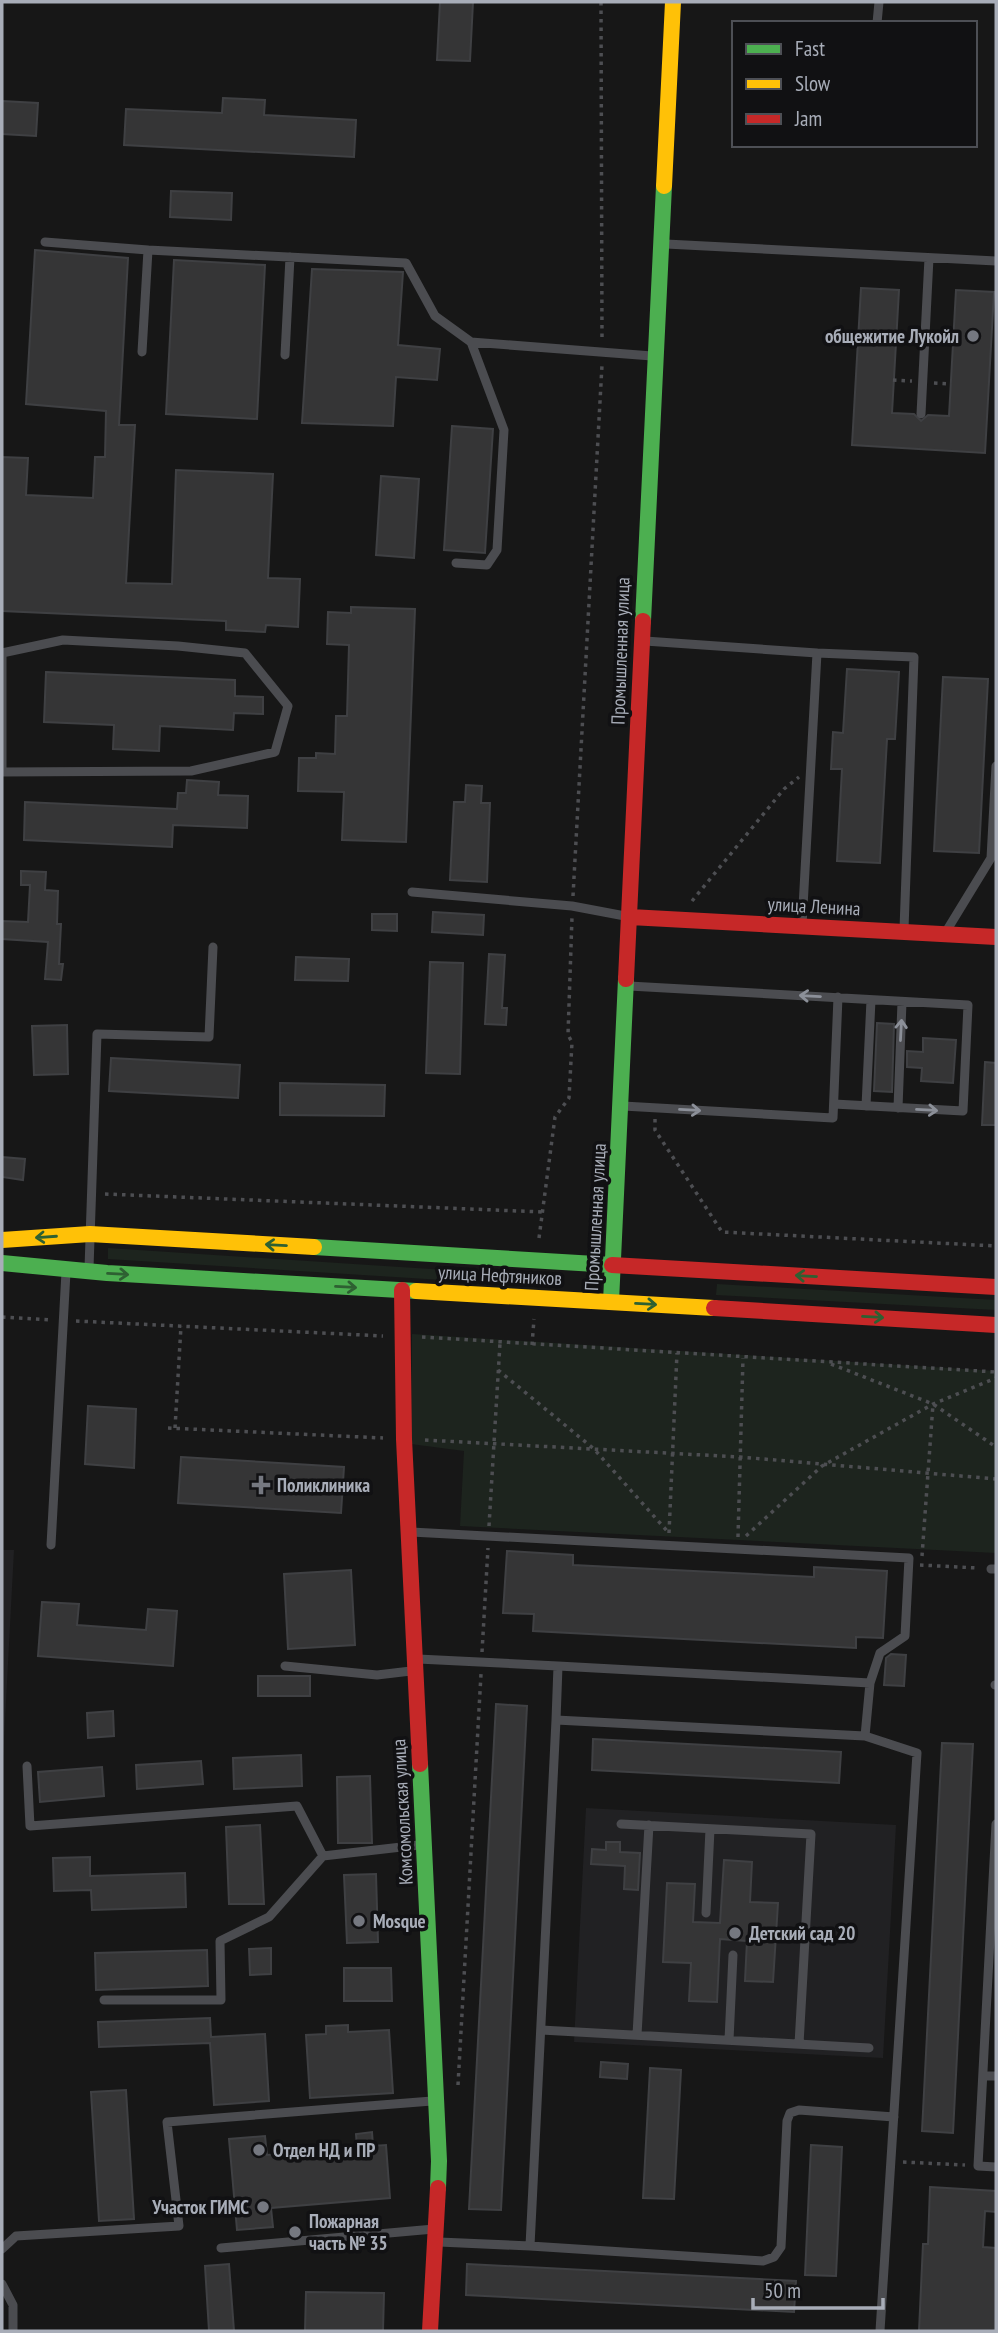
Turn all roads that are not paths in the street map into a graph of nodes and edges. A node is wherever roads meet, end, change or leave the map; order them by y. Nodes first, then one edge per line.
1 (673, 2) edge
2 (879, 2) edge
3 (877, 21) edge
4 (45, 242) dead end
5 (661, 244) junction
6 (148, 250) junction
7 (290, 257) junction
8 (929, 258) junction
9 (996, 261) edge
10 (471, 342) junction
11 (142, 352) dead end
12 (285, 355) dead end
13 (654, 356) junction
14 (921, 414) dead end
15 (456, 563) dead end
16 (641, 641) junction
17 (2, 653) edge
18 (817, 653) junction
19 (996, 766) edge
20 (2, 772) edge
21 (412, 892) dead end
22 (630, 917) junction
23 (802, 926) junction
24 (904, 932) junction
25 (944, 934) junction
26 (996, 937) edge
27 (214, 947) dead end
28 (627, 986) junction
29 (838, 997) junction
30 (871, 1000) junction
31 (902, 1002) junction
32 (834, 1104) junction
33 (621, 1106) junction
34 (866, 1106) junction
35 (898, 1108) junction
36 (90, 1234) junction
37 (2, 1240) edge
38 (2, 1263) edge
39 (613, 1265) junction
40 (66, 1270) junction
41 (88, 1272) junction
42 (996, 1287) edge
43 (402, 1290) junction
44 (611, 1302) junction
45 (996, 1325) edge
46 (410, 1532) junction
47 (51, 1545) dead end
48 (416, 1665) junction
49 (285, 1666) dead end
50 (558, 1666) junction
51 (870, 1683) junction
52 (556, 1720) junction
53 (865, 1736) junction
54 (27, 1766) dead end
55 (621, 1824) dead end
56 (996, 1824) edge
57 (649, 1825) junction
58 (710, 1829) junction
59 (425, 1844) junction
60 (323, 1856) junction
61 (706, 1913) dead end
62 (994, 1917) edge
63 (733, 1955) dead end
64 (104, 2000) dead end
65 (541, 2030) junction
66 (637, 2035) junction
67 (729, 2040) junction
68 (799, 2044) junction
69 (869, 2048) dead end
70 (983, 2076) junction
71 (996, 2076) edge
72 (437, 2101) junction
73 (894, 2117) junction
74 (996, 2167) edge
75 (435, 2235) junction
76 (530, 2246) junction
77 (221, 2248) dead end
78 (2, 2249) edge
79 (2, 2284) edge
80 (13, 2331) edge
81 (430, 2331) edge
82 (880, 2331) edge

1 - 5 main road, Промышленная улица
2 - 3 lane
4 - 6 lane
5 - 8 lane
5 - 13 main road, Промышленная улица
6 - 7 lane
6 - 11 lane
7 - 10 lane
7 - 12 lane
8 - 9 lane
8 - 14 lane
10 - 13 lane
10 - 15 lane
13 - 16 main road, Промышленная улица
16 - 18 lane
16 - 22 main road, Промышленная улица
17 - 20 lane
17 - 20 lane
18 - 23 lane
18 - 24 lane
19 - 25 lane
21 - 22 lane
22 - 23 main road, улица Ленина
22 - 28 main road, Промышленная улица
23 - 24 main road, улица Ленина
24 - 25 main road, улица Ленина
25 - 26 main road, улица Ленина
27 - 36 lane
29 -> 28 lane
28 - 33 main road, Промышленная улица
29 - 30 lane
29 - 32 lane
30 - 31 lane
30 - 34 lane
35 -> 31 lane
35 -> 31 lane
33 -> 32 lane
32 - 34 lane
33 - 39 main road, Промышленная улица
34 - 35 lane
36 -> 37 main road, улица Нефтяников
39 -> 36 main road, улица Нефтяников
36 - 41 lane
38 - 40 main road, улица Нефтяников
42 -> 39 main road, улица Нефтяников
39 - 44 main road, Промышленная улица
40 - 41 main road, улица Нефтяников
40 - 47 lane
41 -> 43 main road, улица Нефтяников
43 - 44 main road, улица Нефтяников
43 - 46 main road, Комсомольская улица
44 -> 45 main road, улица Нефтяников
46 - 48 main road, Комсомольская улица
46 - 51 lane
48 - 49 lane
48 - 50 lane
48 - 59 main road, Комсомольская улица
50 - 51 lane
50 - 52 lane
51 - 53 lane
52 - 53 lane
52 - 65 lane
53 - 73 lane
54 - 60 lane
55 - 57 lane
56 - 62 lane
57 - 58 lane
57 - 66 lane
58 - 61 lane
58 - 68 lane
59 - 60 lane
59 - 72 main road, Комсомольская улица
60 - 64 lane
62 - 70 lane
63 - 67 lane
65 - 66 lane
65 - 76 lane
66 - 67 lane
67 - 68 lane
68 - 69 lane
70 - 71 lane
70 - 74 lane
72 - 75 main road, Комсомольская улица
72 - 78 lane
73 - 76 lane
73 - 82 lane
75 - 76 lane
75 - 77 lane
75 - 81 main road, Комсомольская улица
79 - 80 lane

